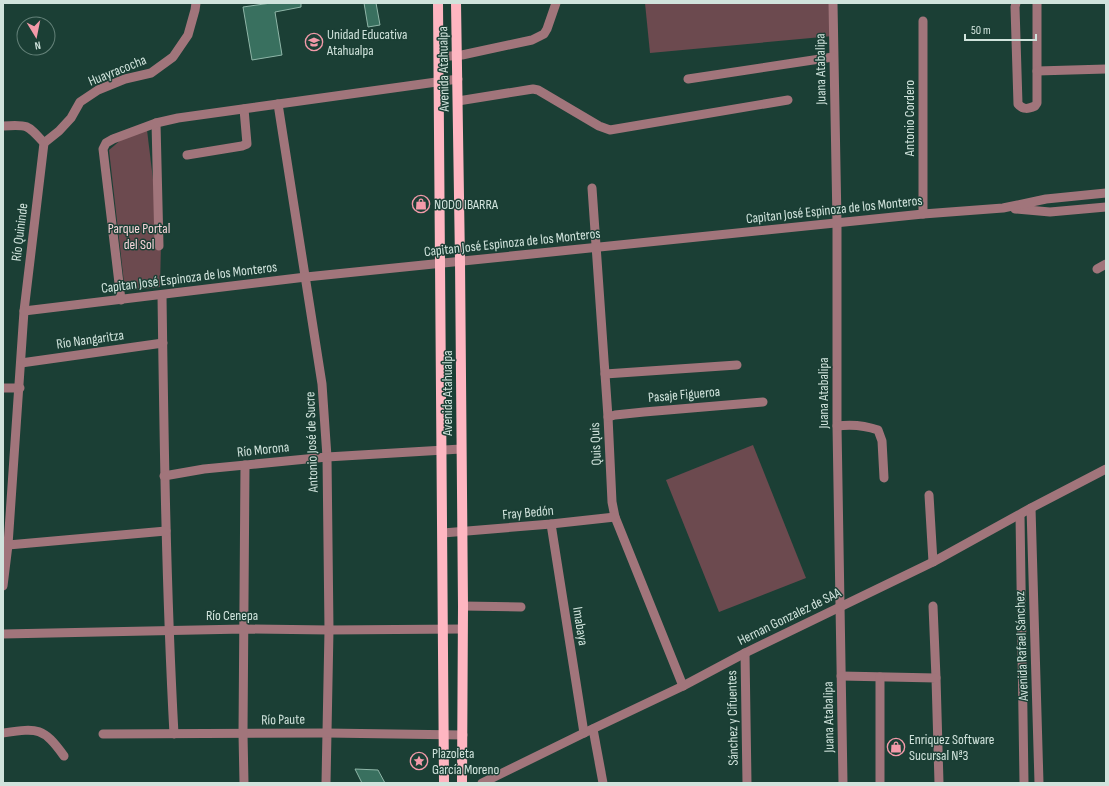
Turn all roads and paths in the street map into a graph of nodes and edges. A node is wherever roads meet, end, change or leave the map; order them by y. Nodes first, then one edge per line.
1 (196, 3) edge
2 (438, 3) edge
3 (456, 3) edge
4 (556, 3) edge
5 (833, 3) edge
6 (1016, 3) edge
7 (1037, 3) edge
8 (923, 21) dead end
9 (457, 56) junction
10 (833, 56) junction
11 (439, 57) junction
12 (1106, 69) edge
13 (1037, 71) junction
14 (458, 79) junction
15 (688, 79) dead end
16 (440, 81) junction
17 (788, 100) dead end
18 (458, 101) junction
19 (278, 104) junction
20 (244, 109) junction
21 (156, 123) junction
22 (3, 126) edge
23 (44, 143) junction
24 (187, 155) dead end
25 (592, 188) dead end
26 (1106, 193) edge
27 (1003, 208) junction
28 (1106, 208) edge
29 (923, 214) junction
30 (836, 223) junction
31 (159, 246) dead end
32 (596, 247) junction
33 (460, 261) junction
34 (440, 263) junction
35 (1106, 264) edge
36 (1097, 269) dead end
37 (306, 277) junction
38 (162, 295) junction
39 (121, 300) junction
40 (24, 311) junction
41 (162, 343) junction
42 (21, 363) junction
43 (737, 365) dead end
44 (605, 374) junction
45 (3, 388) edge
46 (20, 388) junction
47 (763, 402) dead end
48 (608, 417) junction
49 (837, 426) junction
50 (461, 449) junction
51 (442, 451) junction
52 (327, 457) junction
53 (246, 465) junction
54 (1106, 469) edge
55 (164, 476) junction
56 (884, 478) dead end
57 (929, 495) dead end
58 (1031, 508) junction
59 (1020, 515) junction
60 (615, 517) junction
61 (551, 524) junction
62 (166, 531) junction
63 (461, 531) junction
64 (443, 533) junction
65 (8, 545) junction
66 (933, 562) junction
67 (3, 586) edge
68 (462, 606) junction
69 (933, 606) dead end
70 (521, 607) dead end
71 (840, 607) junction
72 (244, 628) junction
73 (444, 629) junction
74 (462, 629) junction
75 (168, 630) junction
76 (329, 630) junction
77 (3, 634) edge
78 (745, 653) junction
79 (842, 676) junction
80 (880, 677) junction
81 (936, 678) junction
82 (682, 686) junction
83 (593, 728) junction
84 (584, 732) junction
85 (3, 733) edge
86 (327, 733) junction
87 (103, 734) dead end
88 (174, 734) junction
89 (243, 734) junction
90 (445, 734) junction
91 (463, 735) junction
92 (64, 756) dead end
93 (244, 783) edge
94 (326, 783) edge
95 (444, 783) edge
96 (462, 783) edge
97 (482, 783) edge
98 (603, 783) edge
99 (747, 783) edge
100 (843, 783) edge
101 (880, 783) edge
102 (939, 783) edge
103 (1024, 783) edge
104 (1039, 783) edge

1 - 23 street, Huayracocha
2 - 11 main road, Avenida Atahualpa
3 - 9 main road, Avenida Atahualpa
4 - 9 street
5 - 10 street, Juana Atabalipa
6 - 13 street
7 - 13 street
8 - 29 street, Antonio Cordero
9 - 11 street
9 - 14 main road, Avenida Atahualpa
10 - 15 street
10 - 30 street, Juana Atabalipa
11 - 16 main road, Avenida Atahualpa
12 - 13 street
14 - 16 street
14 - 18 main road, Avenida Atahualpa
16 - 19 street
16 - 34 main road, Avenida Atahualpa
17 - 18 street
18 - 33 main road, Avenida Atahualpa
19 - 20 street
19 - 37 street, Antonio José de Sucre
20 - 21 street
20 - 24 street
21 - 31 street
21 - 39 street
22 - 23 street
23 - 40 street, Río Quininde
25 - 32 street, Quis Quis
26 - 27 street, Capitan José Espinoza de los Monteros
27 - 28 street, Capitan José Espinoza de los Monteros
27 - 29 street, Capitan José Espinoza de los Monteros
29 - 30 street, Capitan José Espinoza de los Monteros
30 - 32 street, Capitan José Espinoza de los Monteros
30 - 49 street, Juana Atabalipa
32 - 33 street, Capitan José Espinoza de los Monteros
32 - 44 street, Quis Quis
33 - 34 street, Capitan José Espinoza de los Monteros
33 - 50 main road, Avenida Atahualpa
34 - 37 street, Capitan José Espinoza de los Monteros
34 - 51 main road, Avenida Atahualpa
35 - 36 street
37 - 38 street, Capitan José Espinoza de los Monteros
37 - 52 street, Antonio José de Sucre
38 - 39 street, Capitan José Espinoza de los Monteros
38 - 41 street
39 - 40 street, Capitan José Espinoza de los Monteros
40 - 42 street, Río Quininde
41 - 42 street, Río Nangaritza
41 - 55 street
42 - 46 street, Río Quininde
43 - 44 street
44 - 48 street, Quis Quis
45 - 46 street
46 - 65 street, Río Quininde
47 - 48 street, Pasaje Figueroa
48 - 60 street, Quis Quis
49 - 56 street
49 - 71 street, Juana Atabalipa
50 - 51 street, Río Morona
50 - 63 main road, Avenida Atahualpa
51 - 52 street, Río Morona
51 - 64 main road, Avenida Atahualpa
52 - 53 street, Río Morona
52 - 76 street, Antonio José de Sucre
53 - 55 street, Río Morona
53 - 72 street
54 - 58 street, Hernan Gonzalez de SAA
55 - 62 street
57 - 66 street
58 - 59 street, Hernan Gonzalez de SAA
58 - 104 street, Avenida Rafael Sánchez
59 - 66 street, Hernan Gonzalez de SAA
59 - 103 street, Avenida Rafael Sánchez
60 - 61 street, Fray Bedón
60 - 82 street, Quis Quis
61 - 63 street, Fray Bedón
61 - 84 street, Imabaya
62 - 65 street
62 - 75 street
63 - 64 street, Fray Bedón
63 - 68 main road, Avenida Atahualpa
64 - 73 main road, Avenida Atahualpa
65 - 67 street, Río Quininde
66 - 71 street, Hernan Gonzalez de SAA
68 - 70 street
68 - 74 main road, Avenida Atahualpa
69 - 81 street
71 - 78 street, Hernan Gonzalez de SAA
71 - 79 street, Juana Atabalipa
72 - 75 street, Río Cenepa
72 - 76 street, Río Cenepa
72 - 89 street
73 - 74 street, Río Cenepa
73 - 76 street, Río Cenepa
73 - 90 main road, Avenida Atahualpa
74 - 91 main road, Avenida Atahualpa
75 - 77 street, Río Cenepa
75 - 88 street
76 - 86 street, Antonio José de Sucre
78 - 82 street, Hernan Gonzalez de SAA
78 - 99 street, Sánchez y Cifuentes
79 - 80 street
79 - 100 street, Juana Atabalipa
80 - 81 street
80 - 101 street
81 - 102 street
82 - 83 street, Hernan Gonzalez de SAA
83 - 84 street, Hernan Gonzalez de SAA
83 - 98 street
84 - 97 street, Hernan Gonzalez de SAA
85 - 92 street
86 - 89 street, Río Paute
86 - 90 street, Río Paute
86 - 94 street, Antonio José de Sucre
87 - 88 street, Río Paute
88 - 89 street, Río Paute
89 - 93 street
90 - 91 street, Río Paute
90 - 95 main road, Avenida Atahualpa
91 - 96 main road, Avenida Atahualpa

